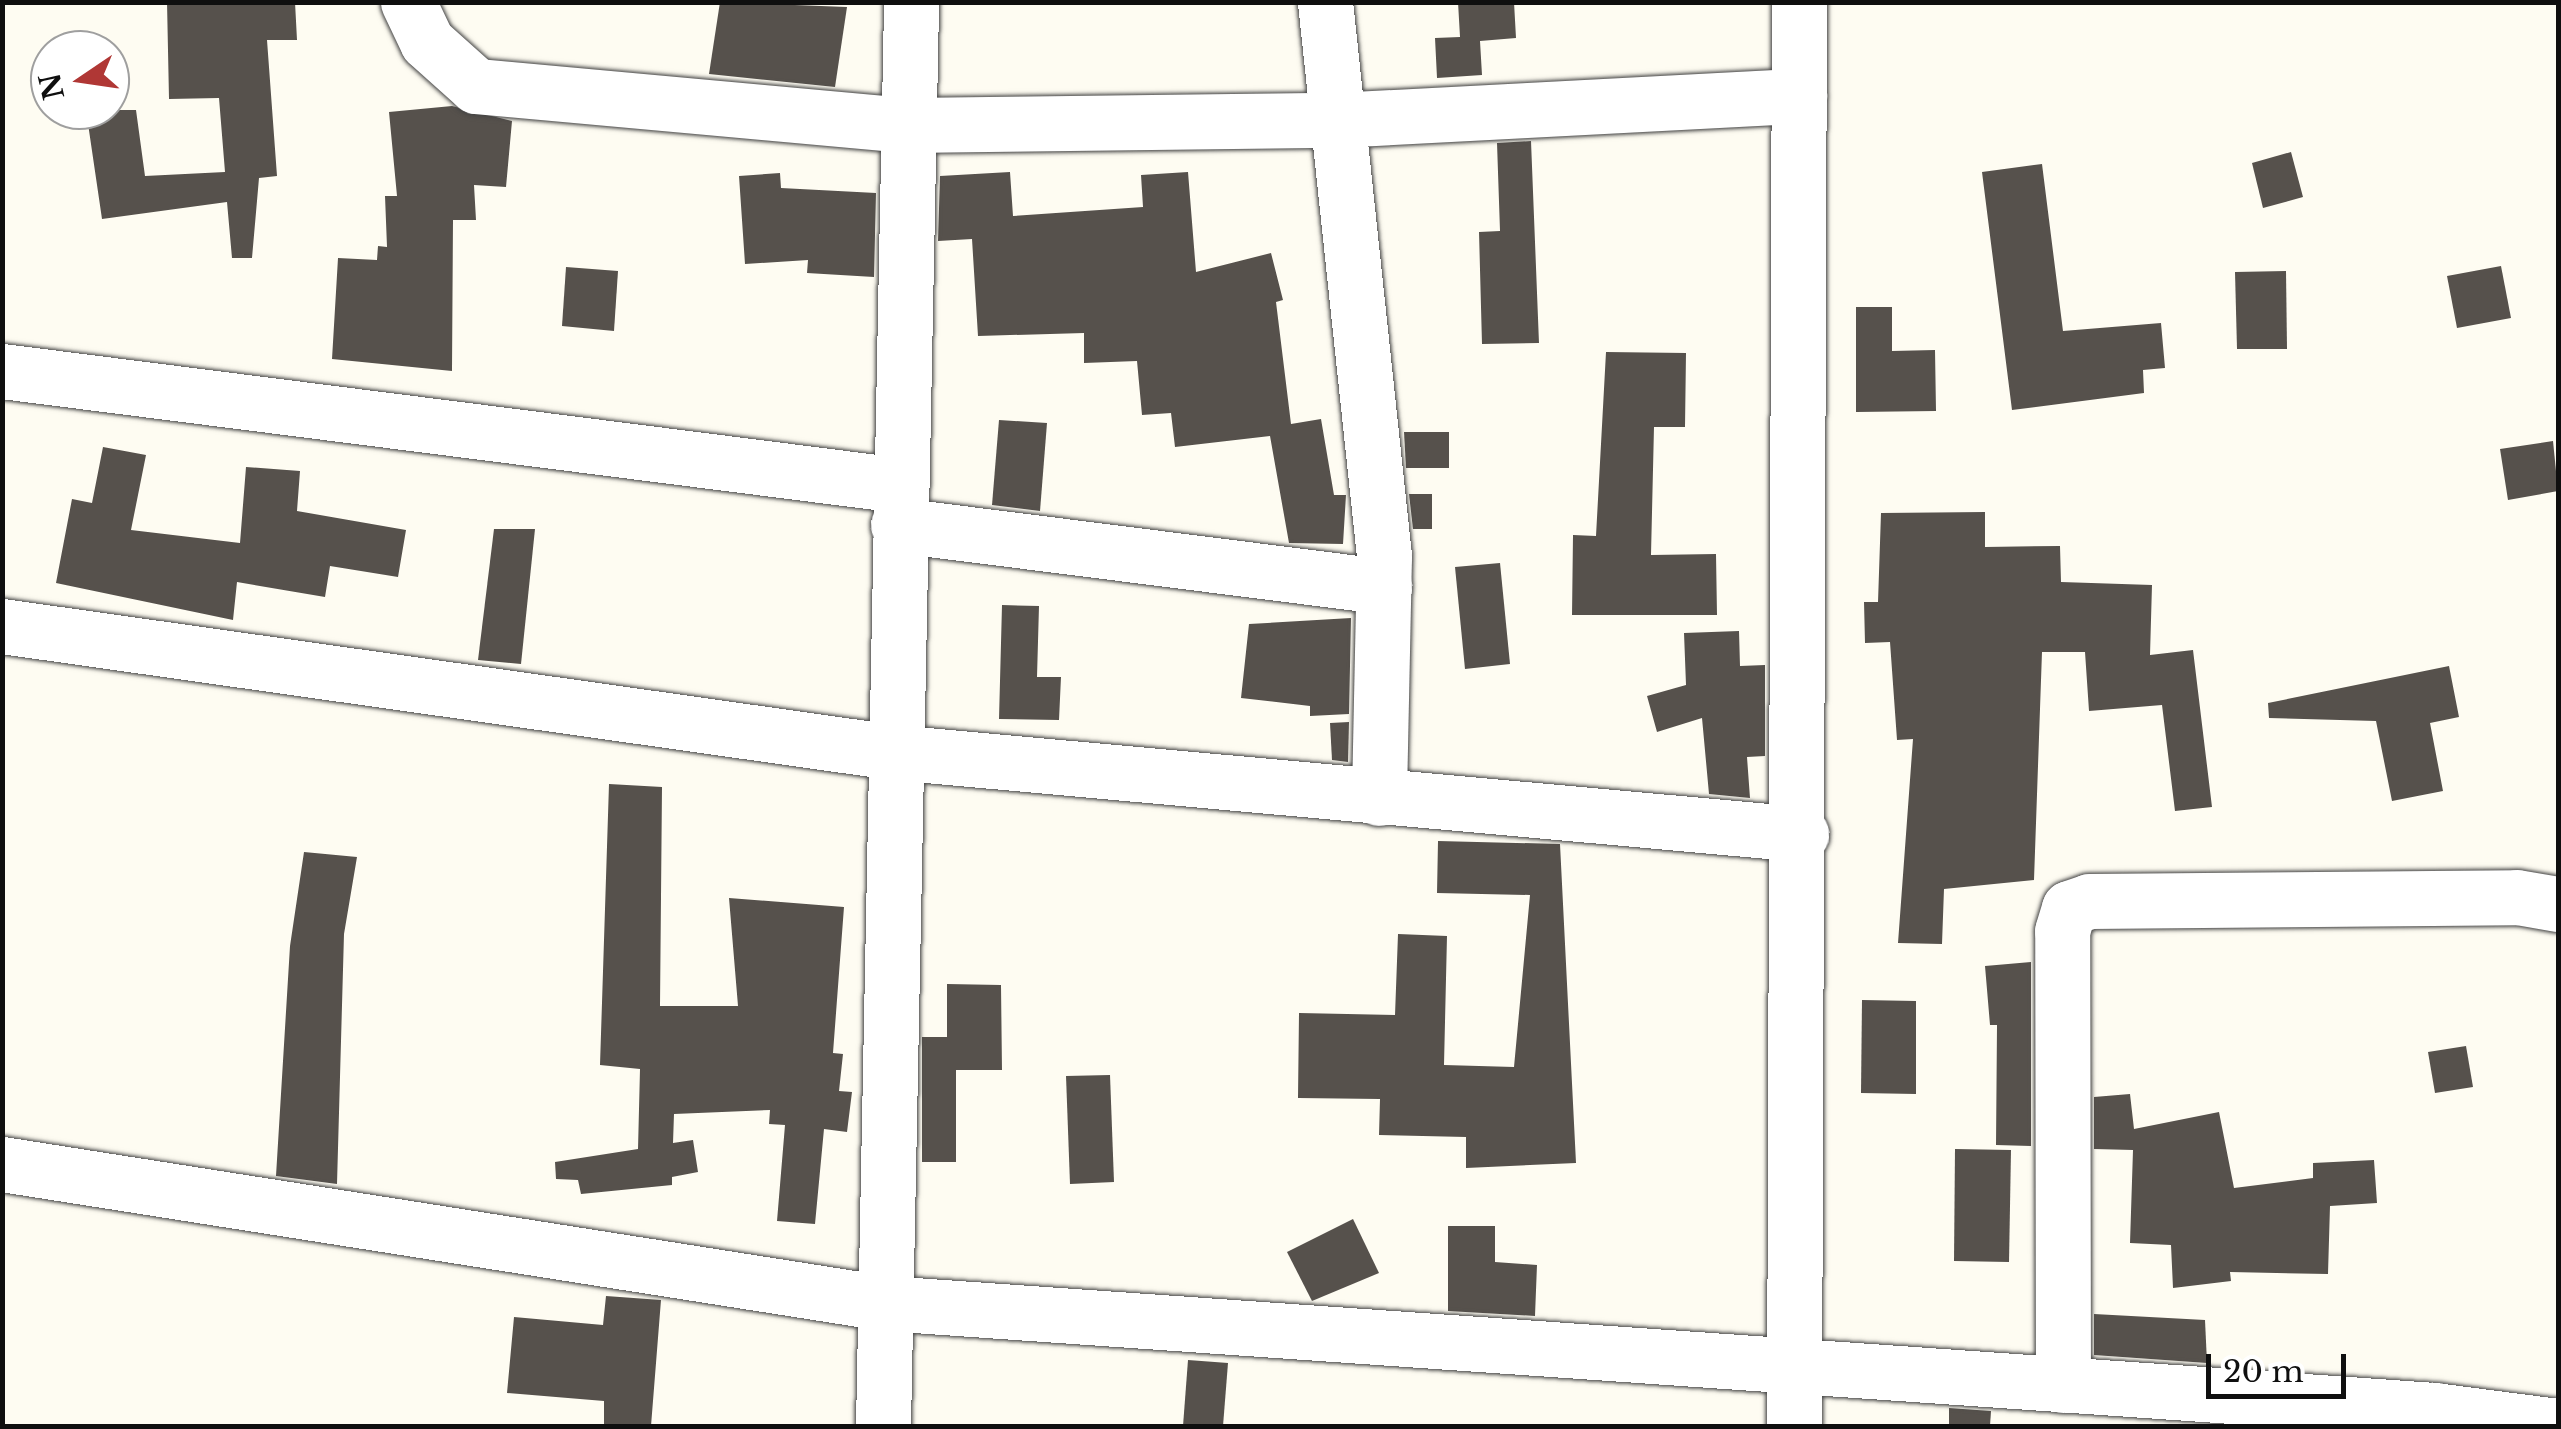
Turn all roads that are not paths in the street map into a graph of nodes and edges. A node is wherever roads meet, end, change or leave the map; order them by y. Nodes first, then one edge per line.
1 (408, 2) edge
2 (911, 2) edge
3 (1325, 2) edge
4 (1799, 2) edge
5 (1800, 96) junction
6 (1335, 120) junction
7 (907, 125) junction
8 (2, 370) edge
9 (898, 505) junction
10 (1384, 586) junction
11 (2, 626) edge
12 (893, 752) junction
13 (1379, 798) junction
14 (1800, 834) junction
15 (2558, 904) edge
16 (2, 1164) edge
17 (885, 1303) junction
18 (1794, 1370) junction
19 (2063, 1385) junction
20 (883, 1426) edge
21 (1794, 1426) edge
22 (2558, 1426) edge

1 - 7 street
2 - 7 street
3 - 6 street
4 - 5 street
5 - 6 street
5 - 14 street
6 - 7 street
6 - 10 street
7 - 9 street
8 - 9 street
9 - 10 street
9 - 12 street
10 - 13 street
11 - 12 street
12 - 13 street
12 - 17 street
13 - 14 street
14 - 18 street
15 - 19 street
16 - 17 street
17 - 18 street
17 - 20 street
18 - 19 street
18 - 21 street
19 - 22 street

